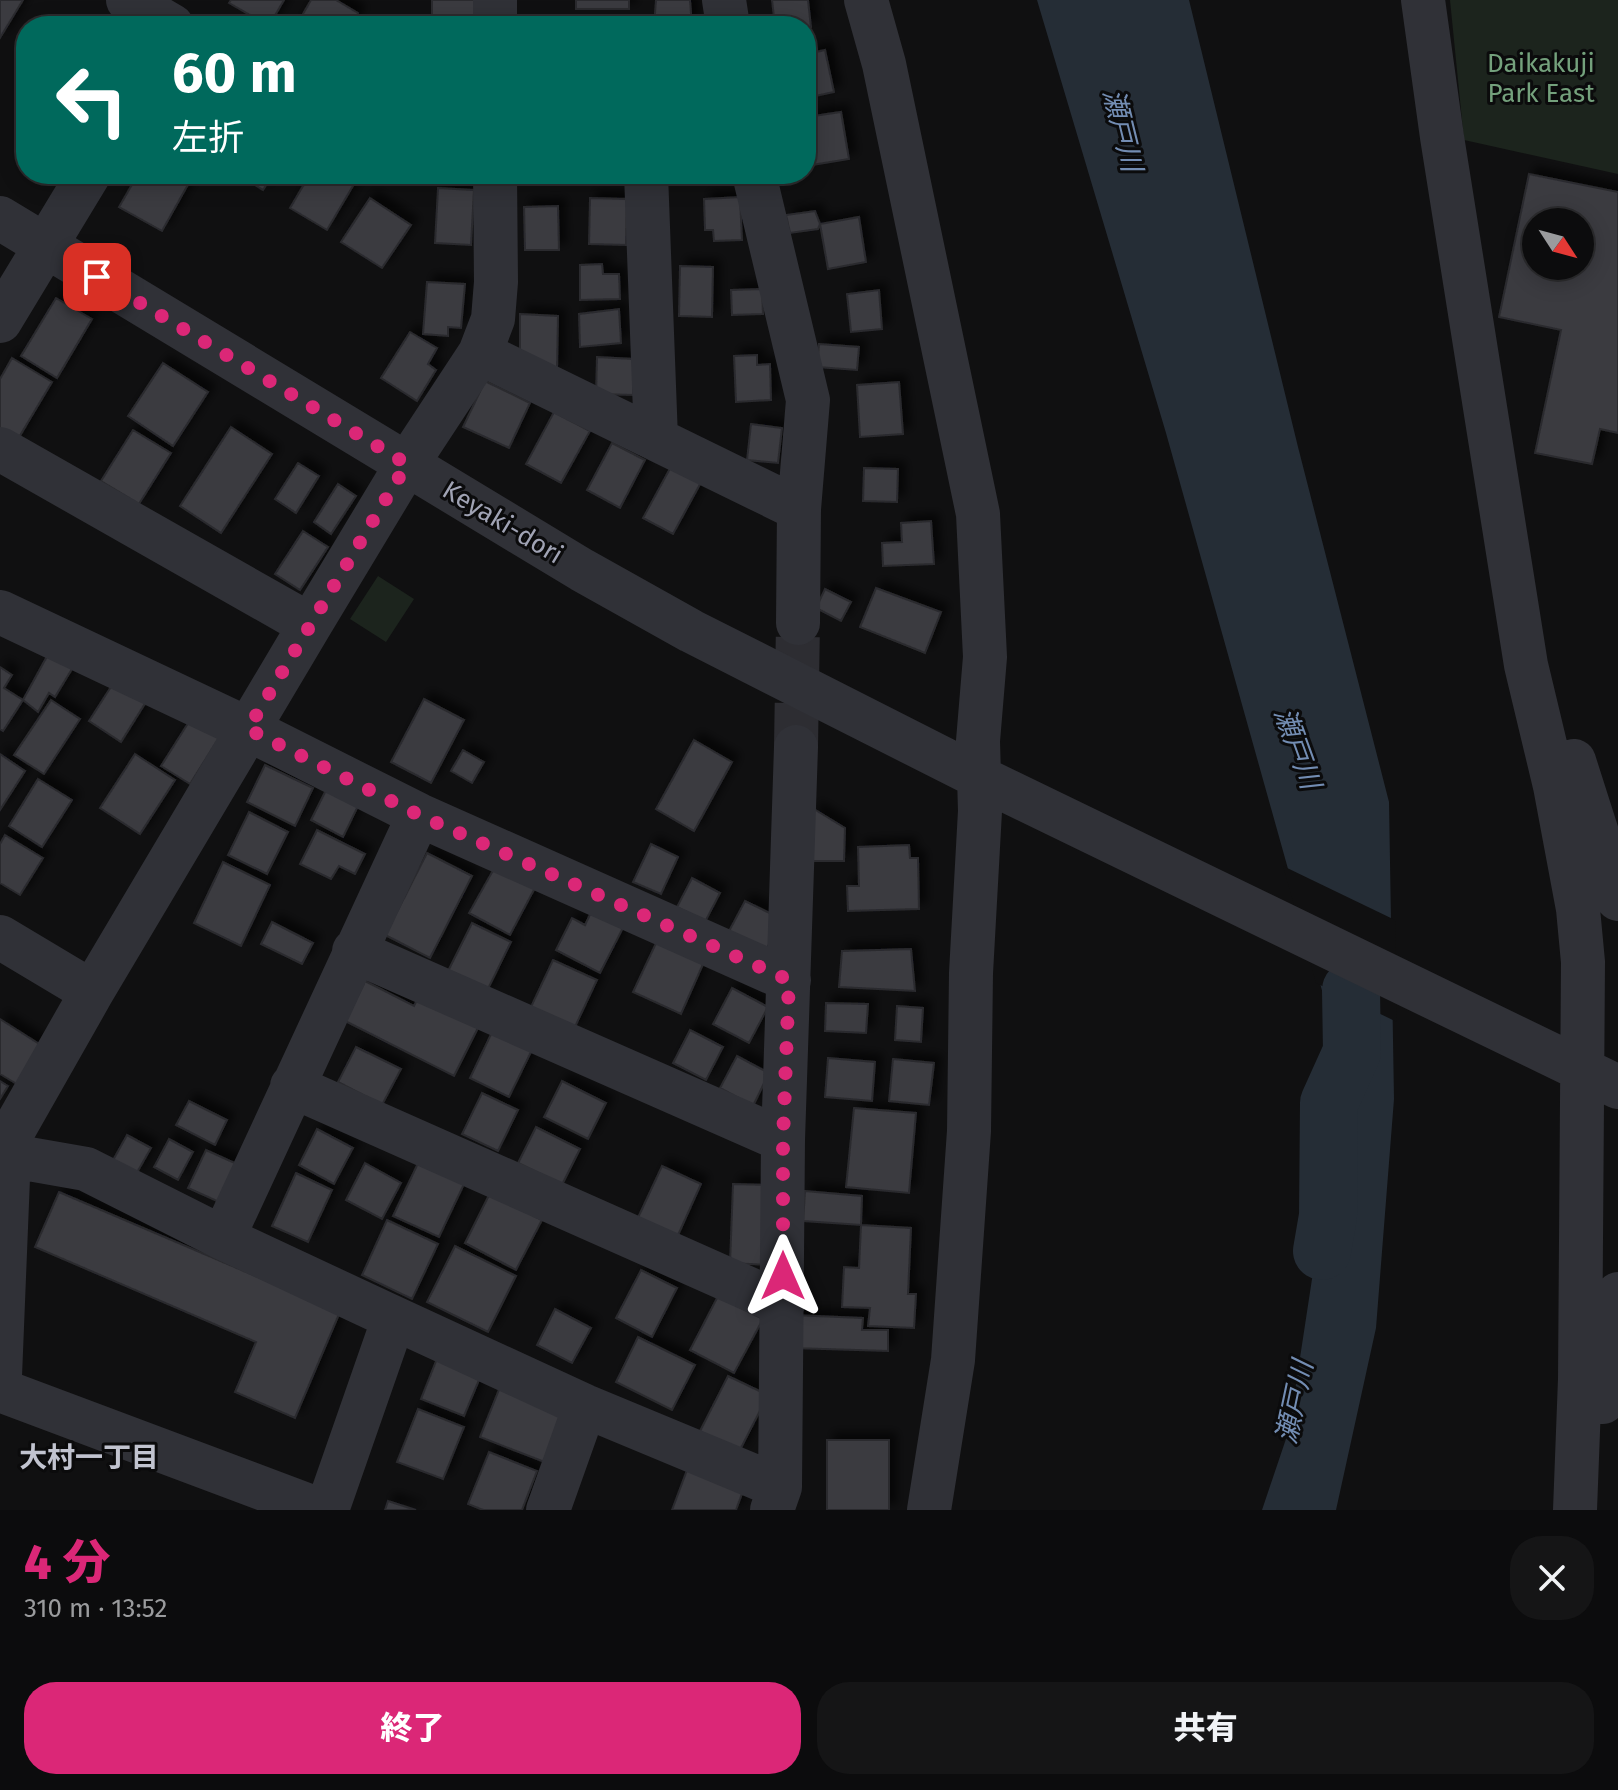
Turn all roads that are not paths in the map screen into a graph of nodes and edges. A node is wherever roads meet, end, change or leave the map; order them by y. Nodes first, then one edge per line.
1 (128, 0) edge
2 (866, 0) edge
3 (1423, 0) edge
4 (155, 16) edge
5 (83, 184) edge
6 (495, 184) edge
7 (646, 184) edge
8 (756, 184) edge
9 (0, 218) edge
10 (46, 246) junction
11 (0, 321) edge
12 (480, 353) junction
13 (656, 439) junction
14 (0, 449) edge
15 (407, 464) junction
16 (799, 509) junction
17 (0, 612) edge
18 (798, 623) tunnel mouth
19 (310, 625) junction
20 (1538, 715) junction
21 (248, 729) junction
22 (796, 747) tunnel mouth
23 (985, 780) junction
24 (419, 815) junction
25 (1618, 899) edge
26 (0, 937) edge
27 (354, 951) junction
28 (789, 980) junction
29 (92, 992) junction
30 (1590, 1073) edge
31 (292, 1086) junction
32 (783, 1140) junction
33 (4, 1153) edge
34 (223, 1238) junction
35 (1618, 1294) edge
36 (783, 1304) junction
37 (394, 1318) junction
38 (0, 1376) edge
39 (0, 1390) edge
40 (585, 1406) junction
41 (776, 1498) edge
42 (1576, 1499) edge
43 (320, 1510) edge
44 (327, 1510) edge
45 (548, 1510) edge
46 (929, 1510) edge

1 - 4 street
2 - 23 street
3 - 20 street
5 - 10 street
6 - 12 street
7 - 13 street
8 - 16 street
9 - 10 street, Keyaki-dori
10 - 11 street
10 - 15 street, Keyaki-dori
12 - 13 street
12 - 15 street
13 - 16 street
14 - 19 street
15 - 19 street
15 - 23 street, Keyaki-dori
16 - 18 street
17 - 21 street
19 - 21 street
20 - 25 street
20 - 30 street
21 - 24 street
21 - 29 street
22 - 28 street
23 - 30 street, Keyaki-dori
23 - 46 street
24 - 27 street
24 - 28 street
26 - 29 street
27 - 31 street
27 - 32 street
28 - 32 street
29 - 33 street
30 - 42 street
31 - 34 street
31 - 36 street
32 - 36 street
33 - 34 street
33 - 38 street
34 - 37 street
35 - 42 street
36 - 41 street
37 - 40 street
37 - 44 street
39 - 43 street
40 - 41 street
40 - 45 street

